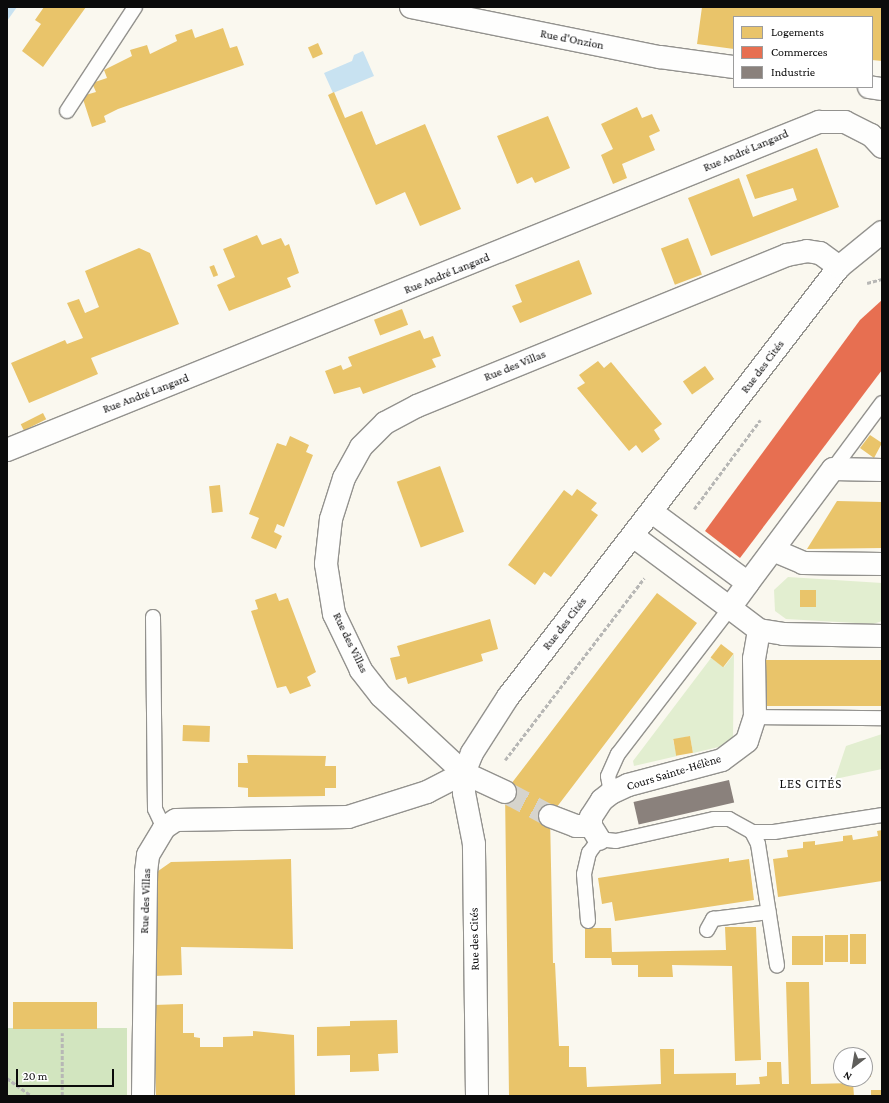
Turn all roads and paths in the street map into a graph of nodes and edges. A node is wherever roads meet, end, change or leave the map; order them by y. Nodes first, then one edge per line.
1 (135, 7) edge
2 (411, 7) edge
3 (733, 67) edge
4 (67, 111) dead end
5 (882, 147) edge
6 (882, 232) edge
7 (839, 267) junction
8 (882, 403) edge
9 (7, 450) edge
10 (833, 469) junction
11 (882, 470) edge
12 (652, 512) junction
13 (633, 536) junction
14 (773, 550) junction
15 (882, 564) edge
16 (748, 583) junction
17 (730, 608) junction
18 (153, 617) dead end
19 (759, 630) junction
20 (882, 636) edge
21 (754, 717) junction
22 (882, 718) edge
23 (464, 773) junction
24 (505, 792) tunnel mouth
25 (611, 794) junction
26 (882, 815) edge
27 (550, 816) tunnel mouth
28 (164, 828) junction
29 (595, 832) junction
30 (752, 832) junction
31 (768, 912) junction
32 (588, 921) dead end
33 (707, 930) dead end
34 (777, 966) dead end
35 (62, 1033) dead end
36 (7, 1078) edge
37 (32, 1096) edge
38 (62, 1096) edge
39 (143, 1096) edge
40 (477, 1096) edge

1 - 4 lane
2 - 3 street, Rue d'Onzion
5 - 9 street, Rue André Langard
6 - 7 street, Rue des Cités
7 - 12 street, Rue des Cités
7 - 23 street, Rue des Villas
8 - 10 lane
10 - 11 street
10 - 14 street
12 - 13 street, Rue des Cités
12 - 16 street
13 - 17 street
13 - 23 street, Rue des Cités
14 - 15 street
14 - 16 street
16 - 17 street
17 - 19 street
17 - 25 lane
18 - 28 lane
19 - 20 street
19 - 21 street, Cours Sainte-Hélène
21 - 22 lane
21 - 25 street, Cours Sainte-Hélène
23 - 24 street, Rue des Villas
23 - 28 street
23 - 40 street, Rue des Cités
25 - 29 street, Cours Sainte-Hélène
26 - 30 lane
27 - 29 street
28 - 39 street, Rue des Villas
29 - 30 lane
29 - 32 lane
30 - 31 lane
31 - 33 lane
31 - 34 lane
35 - 38 path
36 - 37 path

